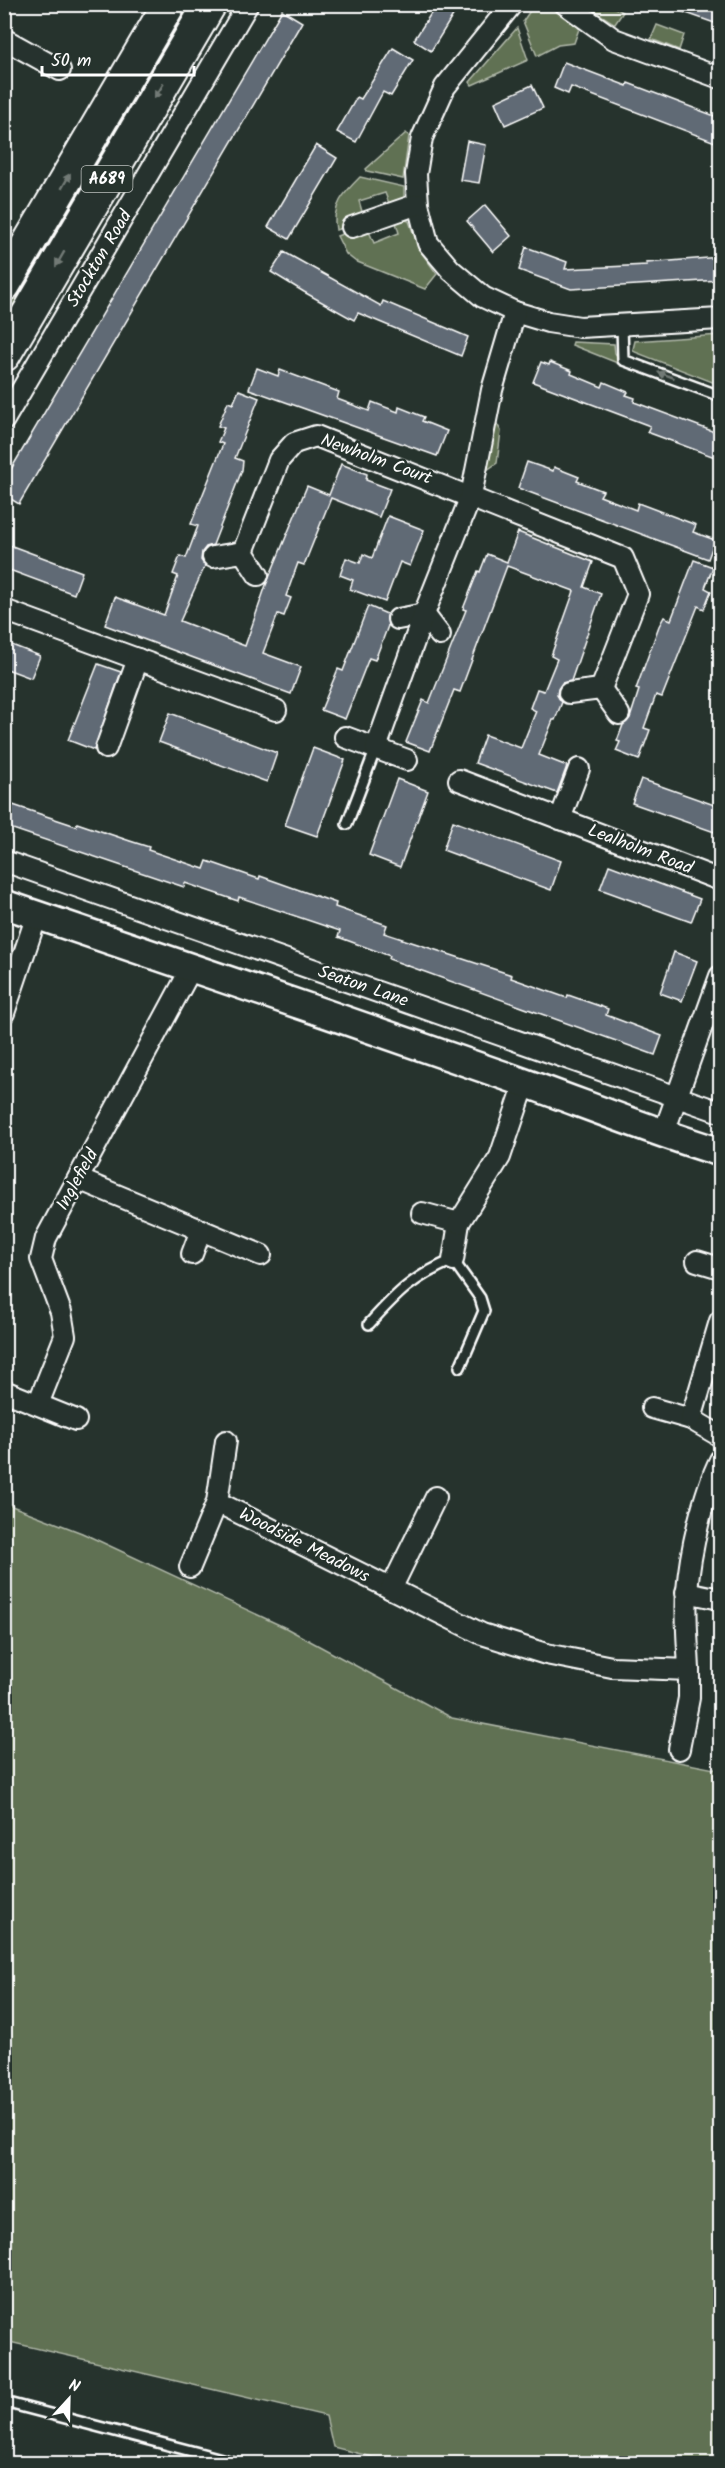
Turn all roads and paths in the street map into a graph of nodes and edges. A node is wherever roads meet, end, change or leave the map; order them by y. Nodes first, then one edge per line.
1 (169, 4) edge
2 (210, 4) edge
3 (248, 4) edge
4 (512, 4) edge
5 (565, 4) edge
6 (4, 39) edge
7 (60, 70) dead end
8 (720, 78) edge
9 (418, 204) junction
10 (352, 227) dead end
11 (4, 285) edge
12 (514, 312) junction
13 (720, 319) edge
14 (622, 325) junction
15 (4, 355) edge
16 (720, 396) edge
17 (4, 420) edge
18 (471, 496) junction
19 (243, 552) junction
20 (213, 558) dead end
21 (258, 575) dead end
22 (4, 610) edge
23 (424, 614) junction
24 (398, 619) dead end
25 (440, 635) dead end
26 (138, 659) junction
27 (601, 689) junction
28 (569, 693) dead end
29 (276, 710) dead end
30 (619, 714) dead end
31 (345, 737) dead end
32 (106, 748) dead end
33 (376, 748) junction
34 (407, 760) dead end
35 (579, 769) dead end
36 (459, 780) dead end
37 (560, 819) junction
38 (347, 824) dead end
39 (4, 861) edge
40 (720, 880) edge
41 (4, 904) edge
42 (37, 915) junction
43 (192, 967) junction
44 (720, 976) edge
45 (4, 1013) edge
46 (525, 1083) junction
47 (676, 1096) junction
48 (720, 1112) edge
49 (663, 1134) junction
50 (720, 1152) edge
51 (78, 1179) junction
52 (422, 1213) dead end
53 (459, 1223) junction
54 (201, 1230) junction
55 (192, 1254) dead end
56 (261, 1255) dead end
57 (453, 1260) junction
58 (698, 1261) dead end
59 (720, 1268) edge
60 (720, 1322) edge
61 (369, 1324) dead end
62 (460, 1367) dead end
63 (4, 1391) edge
64 (38, 1404) junction
65 (652, 1408) dead end
66 (691, 1419) junction
67 (76, 1420) dead end
68 (720, 1436) edge
69 (226, 1441) dead end
70 (720, 1460) edge
71 (436, 1497) dead end
72 (217, 1502) junction
73 (190, 1567) dead end
74 (391, 1589) junction
75 (686, 1592) junction
76 (720, 1599) edge
77 (688, 1670) junction
78 (679, 1749) dead end
79 (4, 2402) edge
80 (241, 2463) edge

11 -> 1 highway, A689
2 -> 15 highway, Stockton Road / A689
3 - 17 street, Stockton Road
4 - 9 street
5 - 8 street
6 - 7 street
9 - 10 street
9 - 12 street
12 - 14 street
12 - 18 street
13 - 14 street
16 -> 14 lane
18 - 19 street, Newholm Court
18 - 23 street
18 - 27 street, Newholm Court
19 - 20 street
19 - 21 street
22 - 26 street
23 - 24 street
23 - 25 street
23 - 33 street
26 - 29 street
26 - 32 street
27 - 28 street
27 - 30 street
31 - 33 street
33 - 34 street
33 - 38 lane
35 - 37 street
36 - 37 street, Lealholm Road
37 - 40 street, Lealholm Road
39 - 47 street, Seaton Lane
41 - 42 main road, Seaton Lane
42 - 43 main road, Seaton Lane
42 - 45 street
43 - 46 main road, Seaton Lane
43 - 51 street, Inglefield
44 - 47 street
46 - 49 main road, Seaton Lane
46 - 53 street
47 - 48 street, Seaton Lane
47 - 49 street
49 - 50 main road, Seaton Lane
51 - 54 street
51 - 64 street, Inglefield
52 - 53 street
53 - 57 street
54 - 55 street
54 - 56 street
57 - 61 lane
57 - 62 lane
58 - 59 street
60 - 66 street
63 - 64 street
64 - 67 street
65 - 66 street
66 - 68 street
69 - 72 street, Woodside Meadows
70 - 75 street
71 - 74 street, Woodside Meadows
72 - 73 street, Woodside Meadows
72 - 74 street, Woodside Meadows
74 - 77 street, Woodside Meadows
75 - 76 street
75 - 77 street
77 - 78 street
79 - 80 lane

